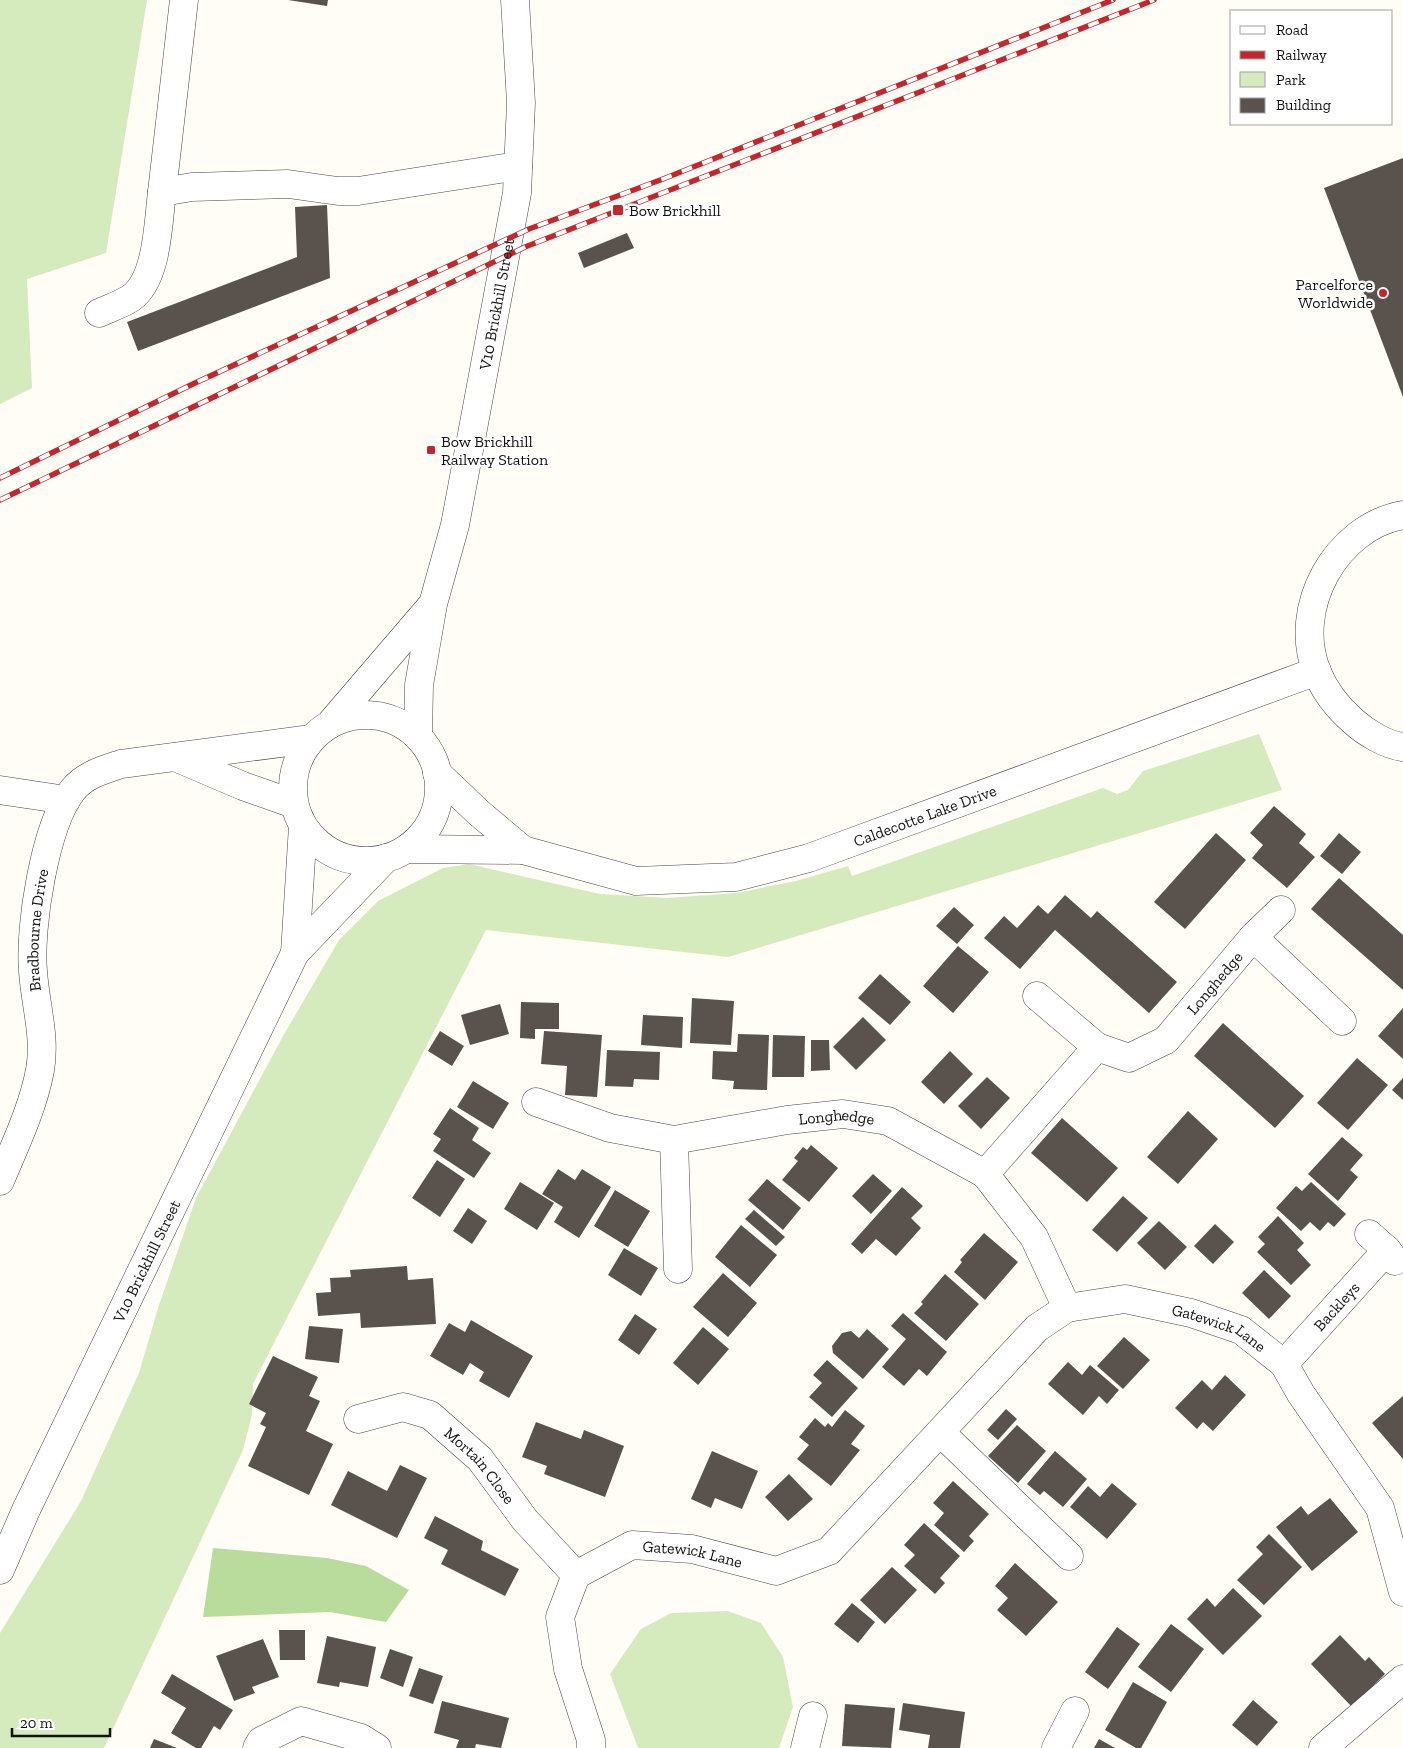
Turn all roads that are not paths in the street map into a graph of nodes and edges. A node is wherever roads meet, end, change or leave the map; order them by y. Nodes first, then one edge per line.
1 (184, 0) edge
2 (515, 0) edge
3 (518, 166) junction
4 (162, 192) junction
5 (100, 313) dead end
6 (1403, 515) edge
7 (433, 604) junction
8 (1316, 671) junction
9 (320, 732) junction
10 (418, 737) junction
11 (1403, 747) edge
12 (175, 757) junction
13 (437, 773) junction
14 (0, 790) edge
15 (66, 800) junction
16 (298, 815) junction
17 (523, 850) junction
18 (396, 854) junction
19 (1282, 910) dead end
20 (1253, 937) junction
21 (295, 953) junction
22 (1037, 996) dead end
23 (1342, 1021) dead end
24 (1097, 1046) junction
25 (536, 1102) dead end
26 (674, 1140) junction
27 (985, 1174) junction
28 (0, 1181) edge
29 (1384, 1248) dead end
30 (678, 1269) dead end
31 (1067, 1308) junction
32 (1284, 1364) junction
33 (358, 1419) dead end
34 (940, 1432) junction
35 (1069, 1556) dead end
36 (0, 1570) edge
37 (576, 1576) junction
38 (1403, 1592) edge
39 (1403, 1679) edge
40 (1075, 1711) dead end
41 (813, 1716) dead end
42 (257, 1748) edge
43 (377, 1748) edge
44 (591, 1748) edge
45 (805, 1748) edge
46 (1056, 1748) edge
47 (1323, 1748) edge

1 - 4 street
2 - 3 street, V10 Brickhill Street
3 - 4 street
3 - 7 street, V10 Brickhill Street
4 - 5 street
6 - 8 street
7 - 9 street, V10 Brickhill Street
7 - 10 street, V10 Brickhill Street
8 - 11 street
8 - 17 street, Caldecotte Lake Drive
9 - 10 street
9 - 12 street, Bradbourne Drive
9 - 16 street
10 - 13 street
12 - 15 street, Bradbourne Drive
12 - 16 street
13 - 17 street, Caldecotte Lake Drive
13 - 18 street
14 - 15 street
15 - 28 street, Bradbourne Drive
16 - 18 street
16 - 21 street, V10 Brickhill Street
17 - 18 street, Caldecotte Lake Drive
18 - 21 street, V10 Brickhill Street
19 - 20 street, Longhedge
20 - 23 street, Longhedge
20 - 24 street, Longhedge
21 - 36 street, V10 Brickhill Street
22 - 24 street, Longhedge
24 - 27 street
25 - 26 street, Longhedge
26 - 27 street, Longhedge
26 - 30 street
27 - 31 street, Longhedge
29 - 32 street, Backleys
31 - 32 street, Gatewick Lane
31 - 34 street, Gatewick Lane
32 - 38 street, Gatewick Lane
33 - 37 street, Mortain Close
34 - 35 street
34 - 37 street, Gatewick Lane
37 - 44 street
39 - 47 street
40 - 46 street
41 - 45 street
42 - 43 street

